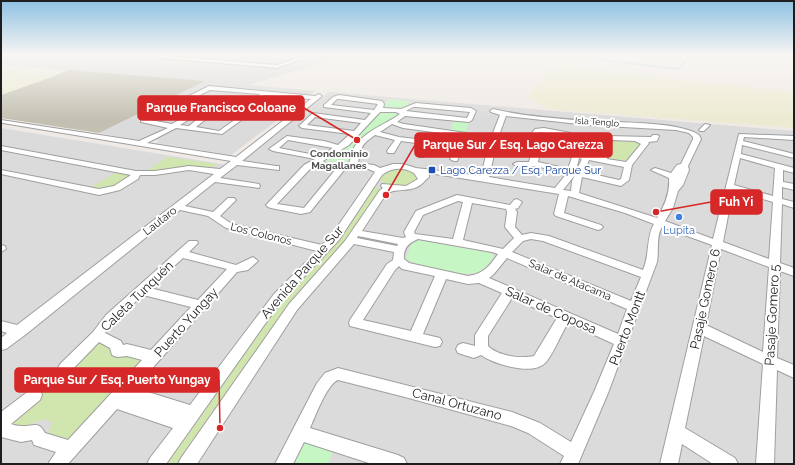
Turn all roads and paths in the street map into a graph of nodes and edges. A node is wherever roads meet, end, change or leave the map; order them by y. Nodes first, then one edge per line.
1 (264, 93) junction
2 (294, 95) junction
3 (189, 98) junction
4 (218, 100) junction
5 (225, 101) junction
6 (256, 104) junction
7 (378, 110) junction
8 (493, 111) dead end
9 (403, 112) junction
10 (282, 114) dead end
11 (504, 114) junction
12 (3, 120) dead end
13 (469, 120) junction
14 (366, 122) junction
15 (391, 122) junction
16 (531, 127) dead end
17 (171, 128) junction
18 (676, 128) junction
19 (189, 129) junction
20 (539, 130) junction
21 (373, 132) junction
22 (356, 133) junction
23 (464, 134) junction
24 (568, 134) junction
25 (577, 134) dead end
26 (697, 138) junction
27 (741, 138) junction
28 (794, 138) edge
29 (399, 139) junction
30 (428, 142) junction
31 (141, 143) junction
32 (496, 144) junction
33 (150, 145) junction
34 (460, 146) junction
35 (515, 146) dead end
36 (338, 147) junction
37 (1, 148) edge
38 (537, 148) junction
39 (390, 151) dead end
40 (567, 153) junction
41 (421, 154) dead end
42 (576, 155) junction
43 (736, 155) junction
44 (794, 156) edge
45 (588, 157) junction
46 (454, 159) dead end
47 (319, 160) junction
48 (603, 160) junction
49 (237, 161) junction
50 (354, 162) junction
51 (517, 164) dead end
52 (535, 164) junction
53 (628, 165) junction
54 (684, 166) junction
55 (342, 167) junction
56 (392, 167) junction
57 (779, 167) junction
58 (276, 168) dead end
59 (416, 170) junction
60 (655, 170) dead end
61 (794, 171) edge
62 (1, 172) edge
63 (576, 172) junction
64 (447, 173) junction
65 (378, 174) junction
66 (135, 175) junction
67 (218, 176) junction
68 (673, 176) junction
69 (421, 178) junction
70 (484, 178) junction
71 (778, 182) junction
72 (678, 184) junction
73 (256, 186) dead end
74 (730, 186) junction
75 (794, 187) edge
76 (390, 188) junction
77 (561, 191) junction
78 (575, 194) junction
79 (231, 200) dead end
80 (468, 200) junction
81 (777, 200) junction
82 (794, 205) edge
83 (178, 207) junction
84 (214, 216) junction
85 (659, 222) junction
86 (598, 228) dead end
87 (354, 236) junction
88 (519, 237) junction
89 (457, 242) junction
90 (192, 243) dead end
91 (717, 244) junction
92 (404, 247) junction
93 (324, 249) junction
94 (505, 253) junction
95 (182, 254) junction
96 (253, 261) dead end
97 (774, 265) junction
98 (233, 269) junction
99 (794, 272) edge
100 (442, 274) junction
101 (647, 275) junction
102 (481, 279) junction
103 (140, 290) junction
104 (510, 292) junction
105 (201, 305) junction
106 (634, 307) junction
107 (565, 316) junction
108 (1, 326) edge
109 (699, 328) junction
110 (20, 330) junction
111 (98, 335) junction
112 (415, 337) junction
113 (621, 341) junction
114 (435, 342) dead end
115 (2, 343) edge
116 (463, 349) dead end
117 (483, 349) junction
118 (154, 357) junction
119 (769, 361) junction
120 (65, 368) dead end
121 (794, 372) edge
122 (35, 395) dead end
123 (119, 396) junction
124 (189, 419) junction
125 (1, 422) edge
126 (1, 429) edge
127 (676, 432) junction
128 (300, 433) junction
129 (70, 449) junction
130 (572, 458) edge
131 (57, 464) edge
132 (156, 464) edge
133 (186, 464) edge
134 (284, 464) edge
135 (398, 464) edge
136 (669, 464) edge
137 (729, 464) edge
138 (765, 464) edge

1 - 2 street
1 - 3 street
1 - 6 street
2 - 10 street
2 - 49 street, Lautaro
3 - 4 street
3 - 17 street
4 - 5 street
4 - 17 street
5 - 6 street
5 - 19 street
6 - 19 street
7 - 7 street
7 - 9 street
7 - 14 street
8 - 11 street, Isla Tenglo
9 - 13 street
9 - 13 street
9 - 15 street
11 - 18 street, Isla Tenglo
11 - 32 street
12 - 31 street
13 - 23 street
14 - 22 street
14 - 22 street
15 - 21 street
15 - 23 street
16 - 20 street
17 - 19 street
17 - 31 street
17 - 33 street
18 - 26 street, Isla Tenglo
18 - 26 street, Puerto Montt
20 - 24 street
20 - 38 street
21 - 29 street
21 - 50 street
22 - 36 street
23 - 34 street
24 - 25 street
24 - 40 street
26 - 54 street, Puerto Montt
27 - 28 street
27 - 43 street, Pasaje Gomero 6
27 - 44 street
29 - 30 street
29 - 39 street
30 - 34 street
30 - 41 street
31 - 33 street
32 - 35 street
32 - 70 street
33 - 49 street
34 - 46 street
36 - 47 street
36 - 47 street
37 - 66 street
38 - 40 street
38 - 52 street
40 - 42 street
42 - 45 street
42 - 63 street
43 - 57 street
43 - 74 street, Pasaje Gomero 6
45 - 48 street
45 - 63 street
47 - 55 street
47 - 55 street
48 - 53 street
48 - 53 street
49 - 58 street
49 - 67 street, Lautaro
50 - 55 street
50 - 56 street
50 - 65 street
51 - 52 street
52 - 63 street
53 - 63 street
54 - 68 street, Puerto Montt
54 - 72 street, Puerto Montt
56 - 59 street
56 - 65 street
57 - 61 street
57 - 71 street, Pasaje Gomero 5
59 - 64 street
59 - 69 street
60 - 68 street
62 - 66 street
63 - 77 street
63 - 78 street
64 - 69 street
64 - 70 street
65 - 76 street
65 - 93 street, Avenida Parque Sur
66 - 67 street
67 - 73 street
67 - 83 street, Lautaro
68 - 72 street, Puerto Montt
68 - 72 street
69 - 76 street
70 - 77 street
71 - 75 street
71 - 81 street, Pasaje Gomero 5
72 - 85 street, Puerto Montt
74 - 81 street
74 - 91 street, Pasaje Gomero 6
76 - 87 street, Avenida Parque Sur
77 - 78 street
77 - 86 street
78 - 85 street
79 - 84 street
80 - 88 street
80 - 89 street
80 - 92 street
81 - 82 street
81 - 97 street, Pasaje Gomero 5
83 - 84 street, Los Colonos
83 - 110 street, Lautaro
84 - 93 street, Los Colonos
85 - 91 street
85 - 101 street, Puerto Montt
87 - 92 street
87 - 133 street, Avenida Parque Sur
88 - 94 street
88 - 101 street
89 - 92 street, Salar de Atacama
89 - 94 street, Salar de Atacama
90 - 95 street, Caleta Tunquén
91 - 97 street
91 - 109 street, Pasaje Gomero 6
92 - 100 street
92 - 112 street
93 - 124 street, Avenida Parque Sur
94 - 102 street
94 - 106 street, Salar de Atacama
95 - 98 street
95 - 103 street, Caleta Tunquén
96 - 98 street, Puerto Yungay
97 - 99 street
97 - 119 street, Pasaje Gomero 5
98 - 105 street, Puerto Yungay
100 - 102 street
100 - 112 street
101 - 106 street, Puerto Montt
102 - 104 street, Salar de Coposa
103 - 105 street
103 - 111 street, Caleta Tunquén
104 - 107 street, Salar de Coposa
104 - 117 street
105 - 118 street, Puerto Yungay
106 - 113 street, Puerto Montt
107 - 113 street, Salar de Coposa
107 - 117 street
108 - 110 street
109 - 119 street
109 - 127 street, Pasaje Gomero 6
110 - 115 street, Lautaro
111 - 118 street
111 - 120 street, Caleta Tunquén
112 - 114 street
113 - 130 street, Puerto Montt
116 - 117 street
118 - 123 street, Puerto Yungay
119 - 121 street
119 - 138 street, Pasaje Gomero 5
122 - 125 street
123 - 124 street
123 - 129 street, Puerto Yungay
124 - 132 street, Avenida Parque Sur
126 - 129 street
127 - 136 street, Pasaje Gomero 6
127 - 137 street
128 - 130 street, Canal Ortuzano
128 - 134 street
128 - 135 street
129 - 131 street, Puerto Yungay

